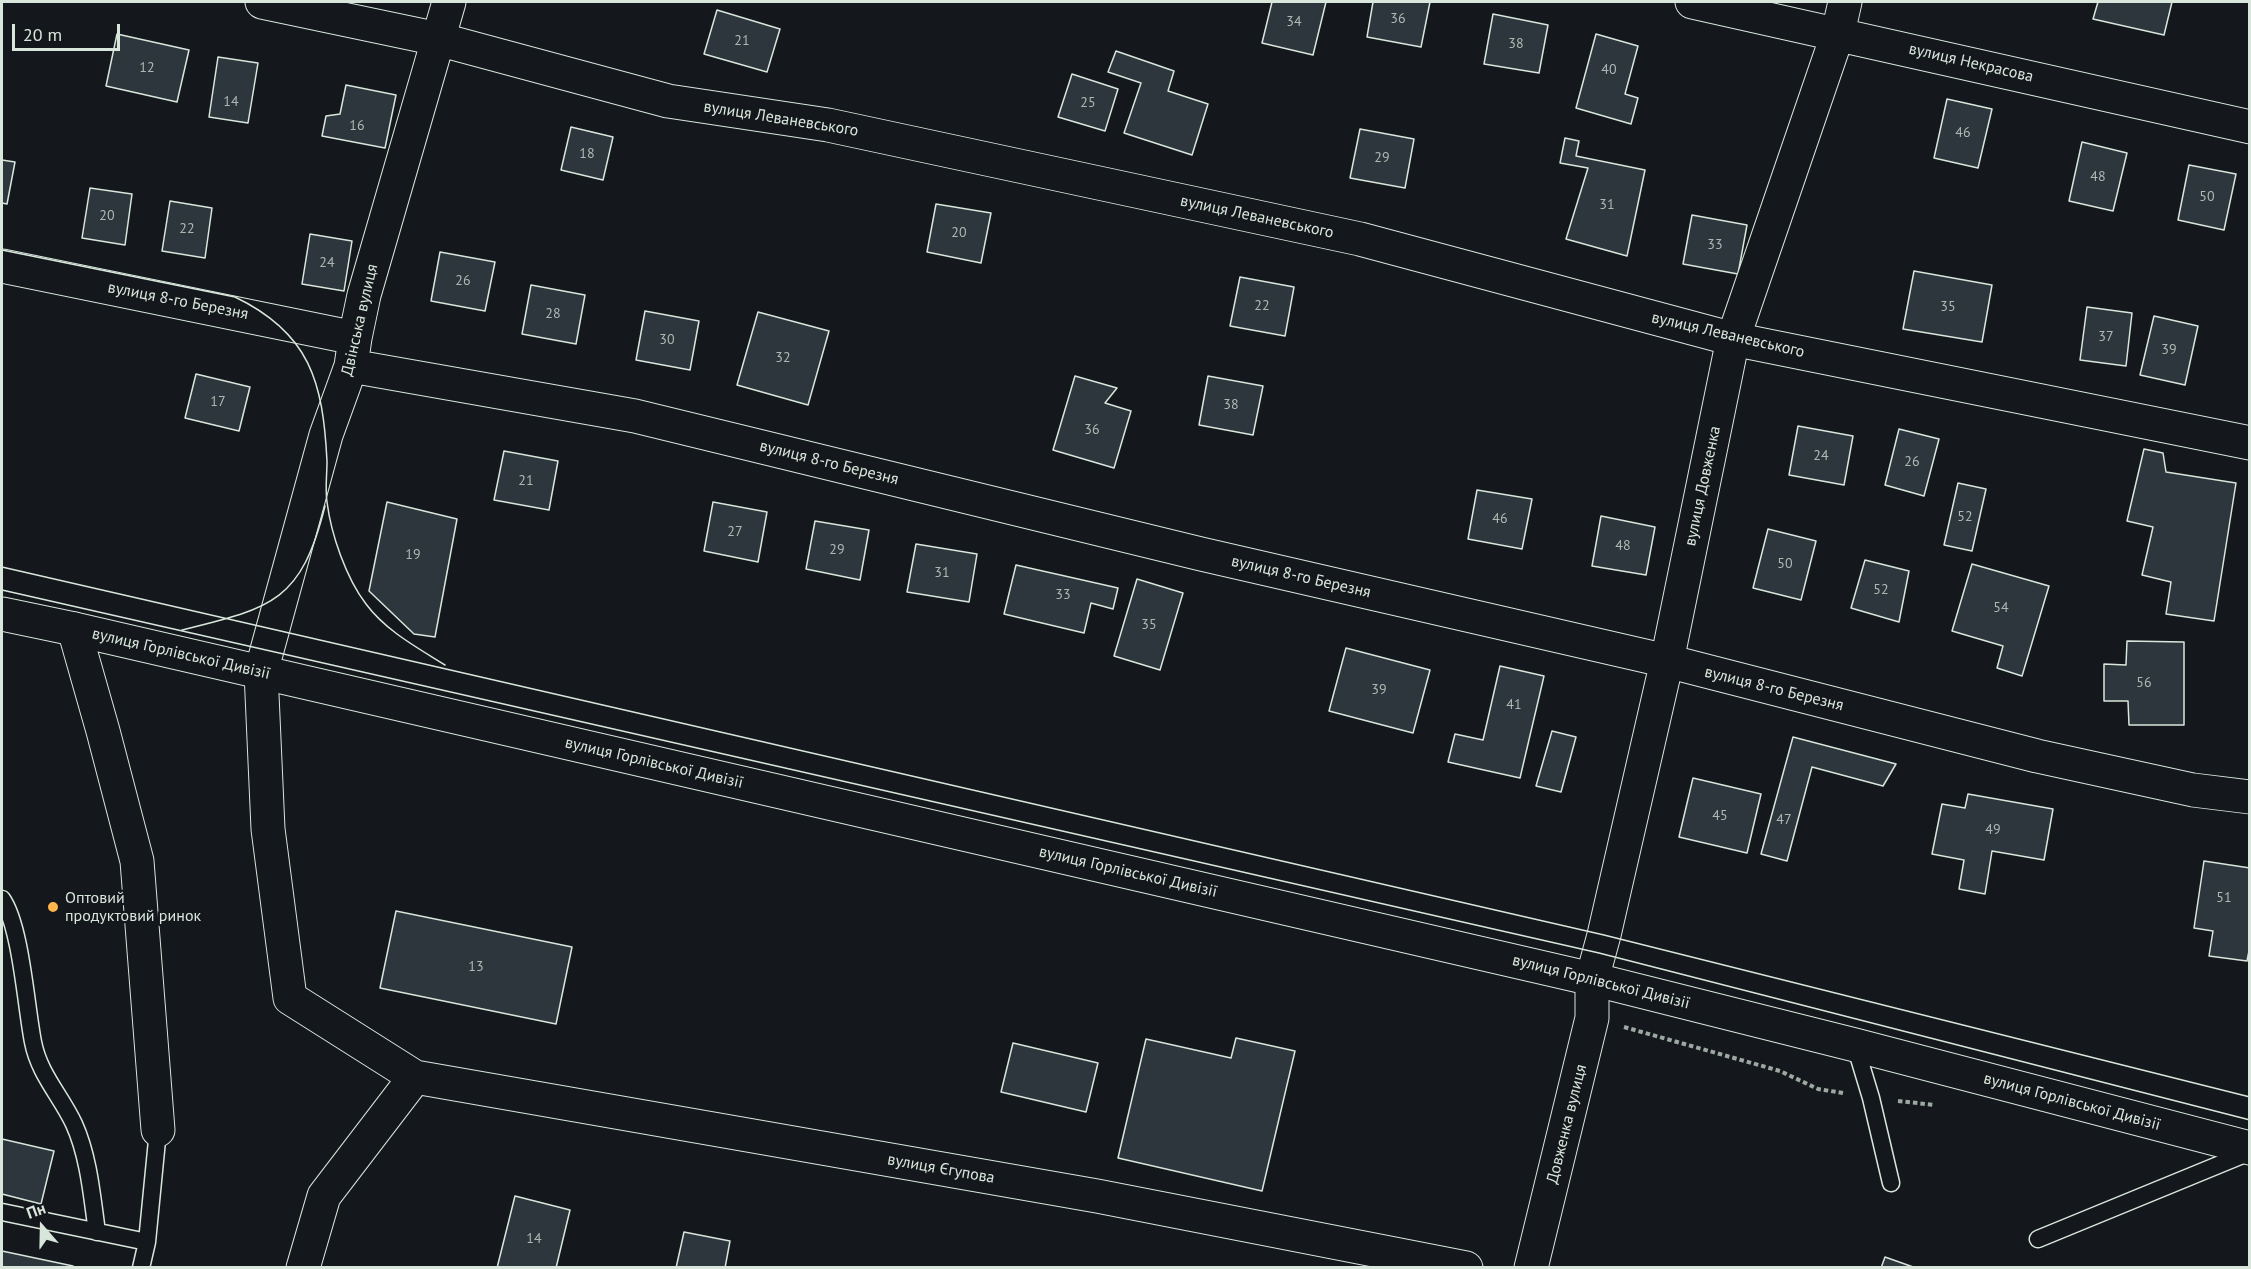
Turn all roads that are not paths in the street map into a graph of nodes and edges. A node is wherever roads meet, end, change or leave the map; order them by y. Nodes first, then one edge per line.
1 (262, 2) edge
2 (449, 2) edge
3 (1692, 2) edge
4 (1845, 2) edge
5 (1838, 33) junction
6 (438, 39) junction
7 (2250, 127) edge
8 (2, 266) edge
9 (1733, 339) junction
10 (353, 352) junction
11 (2250, 443) edge
12 (2, 614) edge
13 (74, 629) junction
14 (1666, 661) junction
15 (261, 672) junction
16 (2250, 797) edge
17 (2, 899) edge
18 (1592, 979) junction
19 (1856, 1045) junction
20 (415, 1077) junction
21 (158, 1130) joint
22 (2250, 1150) edge
23 (1891, 1183) dead end
24 (2, 1212) edge
25 (97, 1232) junction
26 (2038, 1239) dead end
27 (147, 1242) junction
28 (141, 1268) edge
29 (303, 1268) edge
30 (1466, 1268) edge
31 (1531, 1268) edge

1 - 6 street, вулиця Леваневського
2 - 6 street, Двінська вулиця
3 - 5 street, вулиця Некрасова
4 - 5 street, вулиця Довженка
5 - 7 street, вулиця Некрасова
5 - 9 street, вулиця Довженка
6 - 9 street, вулиця Леваневського
6 - 10 street, Двінська вулиця
8 - 10 street, вулиця 8-го Березня
9 - 11 street, вулиця Леваневського
9 - 14 street, вулиця Довженка
10 - 14 street, вулиця 8-го Березня
10 - 15 street, Двінська вулиця
12 - 13 street, вулиця Горлівської Дивізії
13 - 15 street, вулиця Горлівської Дивізії
13 - 21 street
14 - 16 street, вулиця 8-го Березня
14 - 18 street, вулиця Довженка
15 - 18 street, вулиця Горлівської Дивізії
15 - 20 street, Двінська вулиця
17 - 25 lane
18 - 19 street, вулиця Горлівської Дивізії
18 - 31 street, Довженка вулиця
19 - 22 street, вулиця Горлівської Дивізії
19 - 23 lane
20 - 29 street
20 - 30 street, вулиця Єгупова
21 - 27 lane
22 - 26 lane
24 - 25 lane
25 - 27 lane
27 - 28 lane

